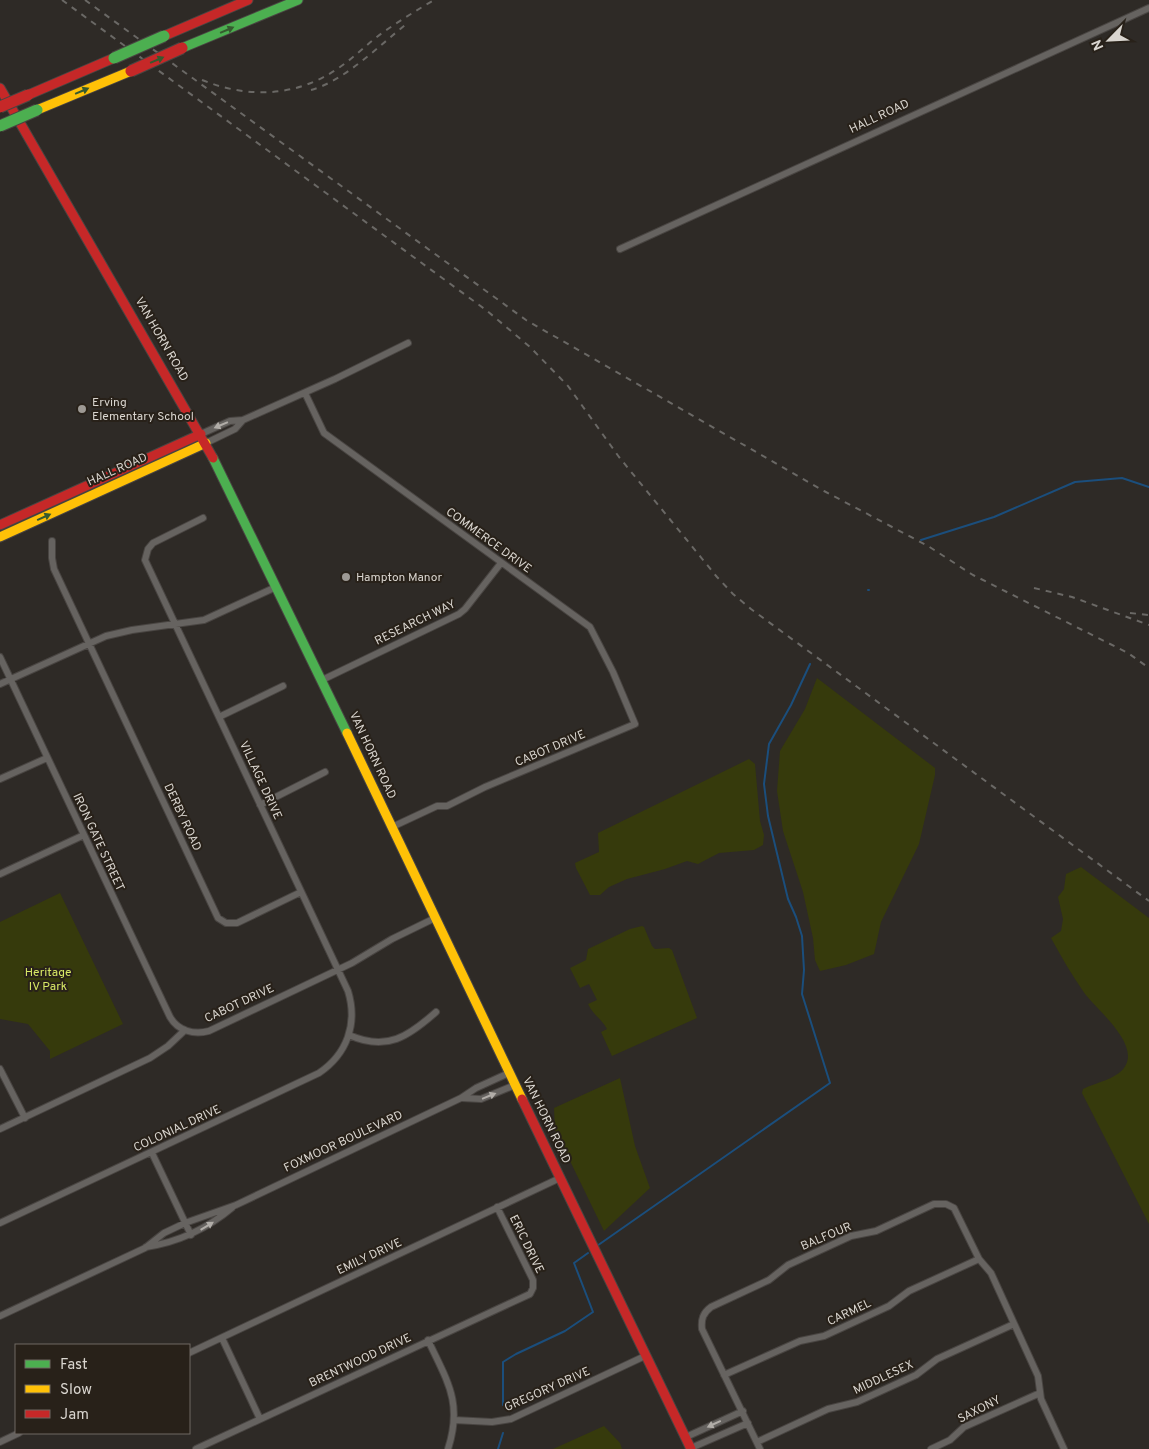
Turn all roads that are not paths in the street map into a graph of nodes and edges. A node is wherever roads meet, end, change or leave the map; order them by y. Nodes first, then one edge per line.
1 (248, 0) edge
2 (298, 0) edge
3 (1149, 8) edge
4 (0, 88) edge
5 (0, 107) edge
6 (0, 126) edge
7 (620, 249) dead end
8 (408, 343) dead end
9 (305, 392) junction
10 (242, 420) junction
11 (204, 438) junction
12 (203, 518) dead end
13 (1, 532) edge
14 (52, 541) dead end
15 (501, 563) junction
16 (276, 588) junction
17 (175, 625) junction
18 (89, 644) junction
19 (0, 657) edge
20 (11, 680) junction
21 (322, 680) junction
22 (0, 684) edge
23 (282, 686) dead end
24 (219, 717) junction
25 (634, 724) joint
26 (47, 758) junction
27 (325, 772) dead end
28 (0, 779) edge
29 (260, 805) junction
30 (392, 827) junction
31 (84, 835) junction
32 (0, 874) edge
33 (301, 892) junction
34 (435, 918) junction
35 (338, 970) junction
36 (436, 1012) dead end
37 (185, 1030) junction
38 (349, 1036) junction
39 (0, 1069) edge
40 (509, 1073) junction
41 (515, 1085) junction
42 (461, 1098) junction
43 (25, 1118) junction
44 (0, 1129) edge
45 (152, 1153) junction
46 (560, 1178) junction
47 (236, 1205) junction
48 (497, 1207) junction
49 (0, 1223) edge
50 (185, 1223) junction
51 (191, 1235) junction
52 (145, 1248) junction
53 (978, 1259) junction
54 (532, 1290) joint
55 (0, 1316) edge
56 (1014, 1324) junction
57 (222, 1338) junction
58 (428, 1340) junction
59 (190, 1353) edge
60 (645, 1356) junction
61 (724, 1375) junction
62 (1040, 1393) junction
63 (743, 1411) junction
64 (260, 1419) junction
65 (454, 1420) junction
66 (748, 1423) junction
67 (18, 1434) edge
68 (686, 1437) junction
69 (0, 1442) edge
70 (757, 1442) junction
71 (196, 1449) edge
72 (448, 1449) edge
73 (691, 1449) edge
74 (760, 1449) edge
75 (931, 1449) edge
76 (1064, 1449) edge

1 - 5 main road, bridge
6 -> 2 main road, bridge
3 - 7 street, HALL ROAD
4 - 11 main road, VAN HORN ROAD
8 - 9 street, HALL ROAD
9 - 10 street, HALL ROAD
9 - 15 street, COMMERCE DRIVE
10 -> 11 street, HALL ROAD
10 - 11 street, HALL ROAD
11 - 13 main road, HALL ROAD
11 - 16 main road, VAN HORN ROAD
12 - 17 street, VILLAGE DRIVE
14 - 18 street
15 - 21 street, RESEARCH WAY
15 - 25 street, COMMERCE DRIVE
16 - 17 street
16 - 21 main road, VAN HORN ROAD
17 - 18 street
17 - 24 street, VILLAGE DRIVE
18 - 20 street
18 - 33 street, DERBY ROAD
19 - 20 street, IRON GATE STREET
20 - 22 street
20 - 26 street, IRON GATE STREET
21 - 30 main road, VAN HORN ROAD
23 - 24 street
24 - 29 street, VILLAGE DRIVE
25 - 30 street, CABOT DRIVE
26 - 28 street
26 - 31 street, IRON GATE STREET
27 - 29 street
29 - 33 street, VILLAGE DRIVE
30 - 34 main road, VAN HORN ROAD
31 - 32 street
31 - 37 street, IRON GATE STREET
33 - 35 street, VILLAGE DRIVE
34 - 35 street, CABOT DRIVE
34 - 40 main road, VAN HORN ROAD
35 - 37 street, CABOT DRIVE
35 - 38 street, VILLAGE DRIVE
36 - 38 street
37 - 43 street
38 - 45 street, COLONIAL DRIVE
39 - 43 street
40 - 41 main road, VAN HORN ROAD
40 - 42 street, FOXMOOR BOULEVARD
42 -> 41 street, FOXMOOR BOULEVARD
41 - 46 main road, VAN HORN ROAD
42 - 47 street, FOXMOOR BOULEVARD
43 - 44 street
45 - 49 street, COLONIAL DRIVE
45 - 50 street
46 - 48 street, EMILY DRIVE
46 - 60 main road, VAN HORN ROAD
47 - 50 street, FOXMOOR BOULEVARD
51 -> 47 street, FOXMOOR BOULEVARD
48 - 54 street, ERIC DRIVE
48 - 57 street, EMILY DRIVE
50 - 51 street
50 - 52 street, FOXMOOR BOULEVARD
51 - 52 street, FOXMOOR BOULEVARD
52 - 55 street, FOXMOOR BOULEVARD
53 - 56 street, BALFOUR
53 - 61 street, CARMEL
53 - 61 street, BALFOUR
54 - 58 street, BRENTWOOD DRIVE
56 - 62 street, BALFOUR
56 - 70 street, MIDDLESEX
57 - 59 street, EMILY DRIVE
57 - 64 street
58 - 64 street, BRENTWOOD DRIVE
58 - 65 street
60 - 65 street, GREGORY DRIVE
60 - 68 main road, VAN HORN ROAD
61 - 63 street, BALFOUR
62 - 75 street, SAXONY
62 - 76 street, BALFOUR
63 - 66 street, BALFOUR
63 -> 68 street
64 - 71 street, BRENTWOOD DRIVE
65 - 72 street
66 - 70 street, BALFOUR
66 - 73 street
67 - 69 street
68 - 73 main road, VAN HORN ROAD
70 - 74 street, BALFOUR

